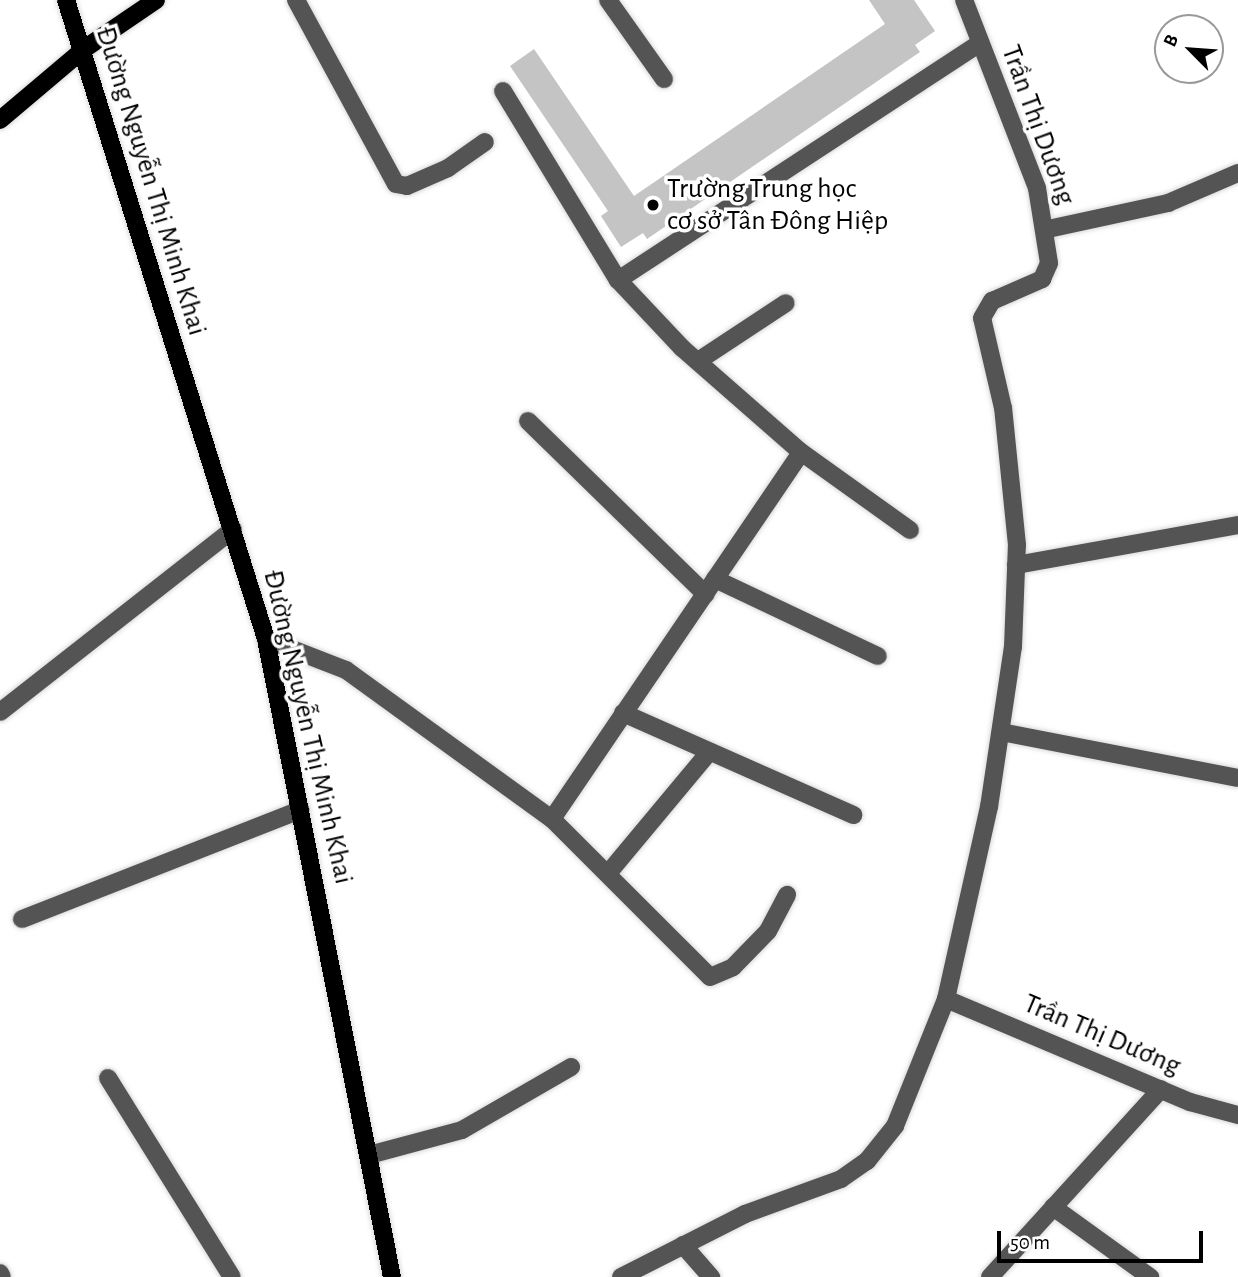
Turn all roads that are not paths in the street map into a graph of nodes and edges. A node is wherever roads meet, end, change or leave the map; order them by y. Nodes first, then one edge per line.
1 (66, 0) edge
2 (156, 0) edge
3 (296, 0) edge
4 (608, 0) edge
5 (964, 0) edge
6 (979, 44) junction
7 (84, 48) junction
8 (664, 79) dead end
9 (503, 91) dead end
10 (0, 120) edge
11 (485, 142) dead end
12 (1238, 173) edge
13 (1048, 229) junction
14 (618, 280) junction
15 (786, 303) dead end
16 (698, 361) junction
17 (528, 421) dead end
18 (802, 452) junction
19 (1238, 524) edge
20 (233, 529) junction
21 (911, 530) dead end
22 (1016, 565) junction
23 (710, 587) junction
24 (266, 639) junction
25 (878, 656) dead end
26 (0, 712) edge
27 (623, 713) junction
28 (1001, 732) junction
29 (709, 752) junction
30 (1238, 778) edge
31 (300, 810) junction
32 (853, 815) dead end
33 (552, 818) junction
34 (610, 871) junction
35 (788, 895) dead end
36 (22, 919) dead end
37 (946, 999) junction
38 (571, 1068) dead end
39 (108, 1078) dead end
40 (1161, 1089) junction
41 (1238, 1115) edge
42 (369, 1155) junction
43 (1053, 1207) junction
44 (683, 1245) junction
45 (232, 1277) edge
46 (392, 1277) edge
47 (621, 1277) edge
48 (711, 1277) edge
49 (990, 1277) edge
50 (1150, 1277) edge

1 - 7 main road, Đường Nguyễn Thị Minh Khai
2 - 7 main road
3 - 11 street
4 - 8 street
5 - 6 street, Trần Thị Dương
6 - 13 street, Trần Thị Dương
6 - 14 street
7 - 10 main road
7 - 20 main road, Đường Nguyễn Thị Minh Khai
9 - 14 street
12 - 13 street
13 - 22 street, Trần Thị Dương
14 - 16 street
15 - 16 street
16 - 18 street
17 - 23 street
18 - 21 street
18 - 23 street
19 - 22 street
20 - 24 main road, Đường Nguyễn Thị Minh Khai
20 - 26 street
22 - 28 street
23 - 25 street
23 - 27 street
24 - 31 main road, Đường Nguyễn Thị Minh Khai
24 - 33 street
27 - 29 street
27 - 33 street
28 - 30 street
28 - 37 street
29 - 32 street
29 - 34 street
31 - 36 street
31 - 42 main road, Đường Nguyễn Thị Minh Khai
33 - 34 street
34 - 35 street
37 - 40 street, Trần Thị Dương
37 - 44 street
38 - 42 street
39 - 45 street
40 - 41 street, Trần Thị Dương
40 - 43 street
42 - 46 main road, Đường Nguyễn Thị Minh Khai
43 - 49 street
43 - 50 street
44 - 47 street
44 - 48 street

